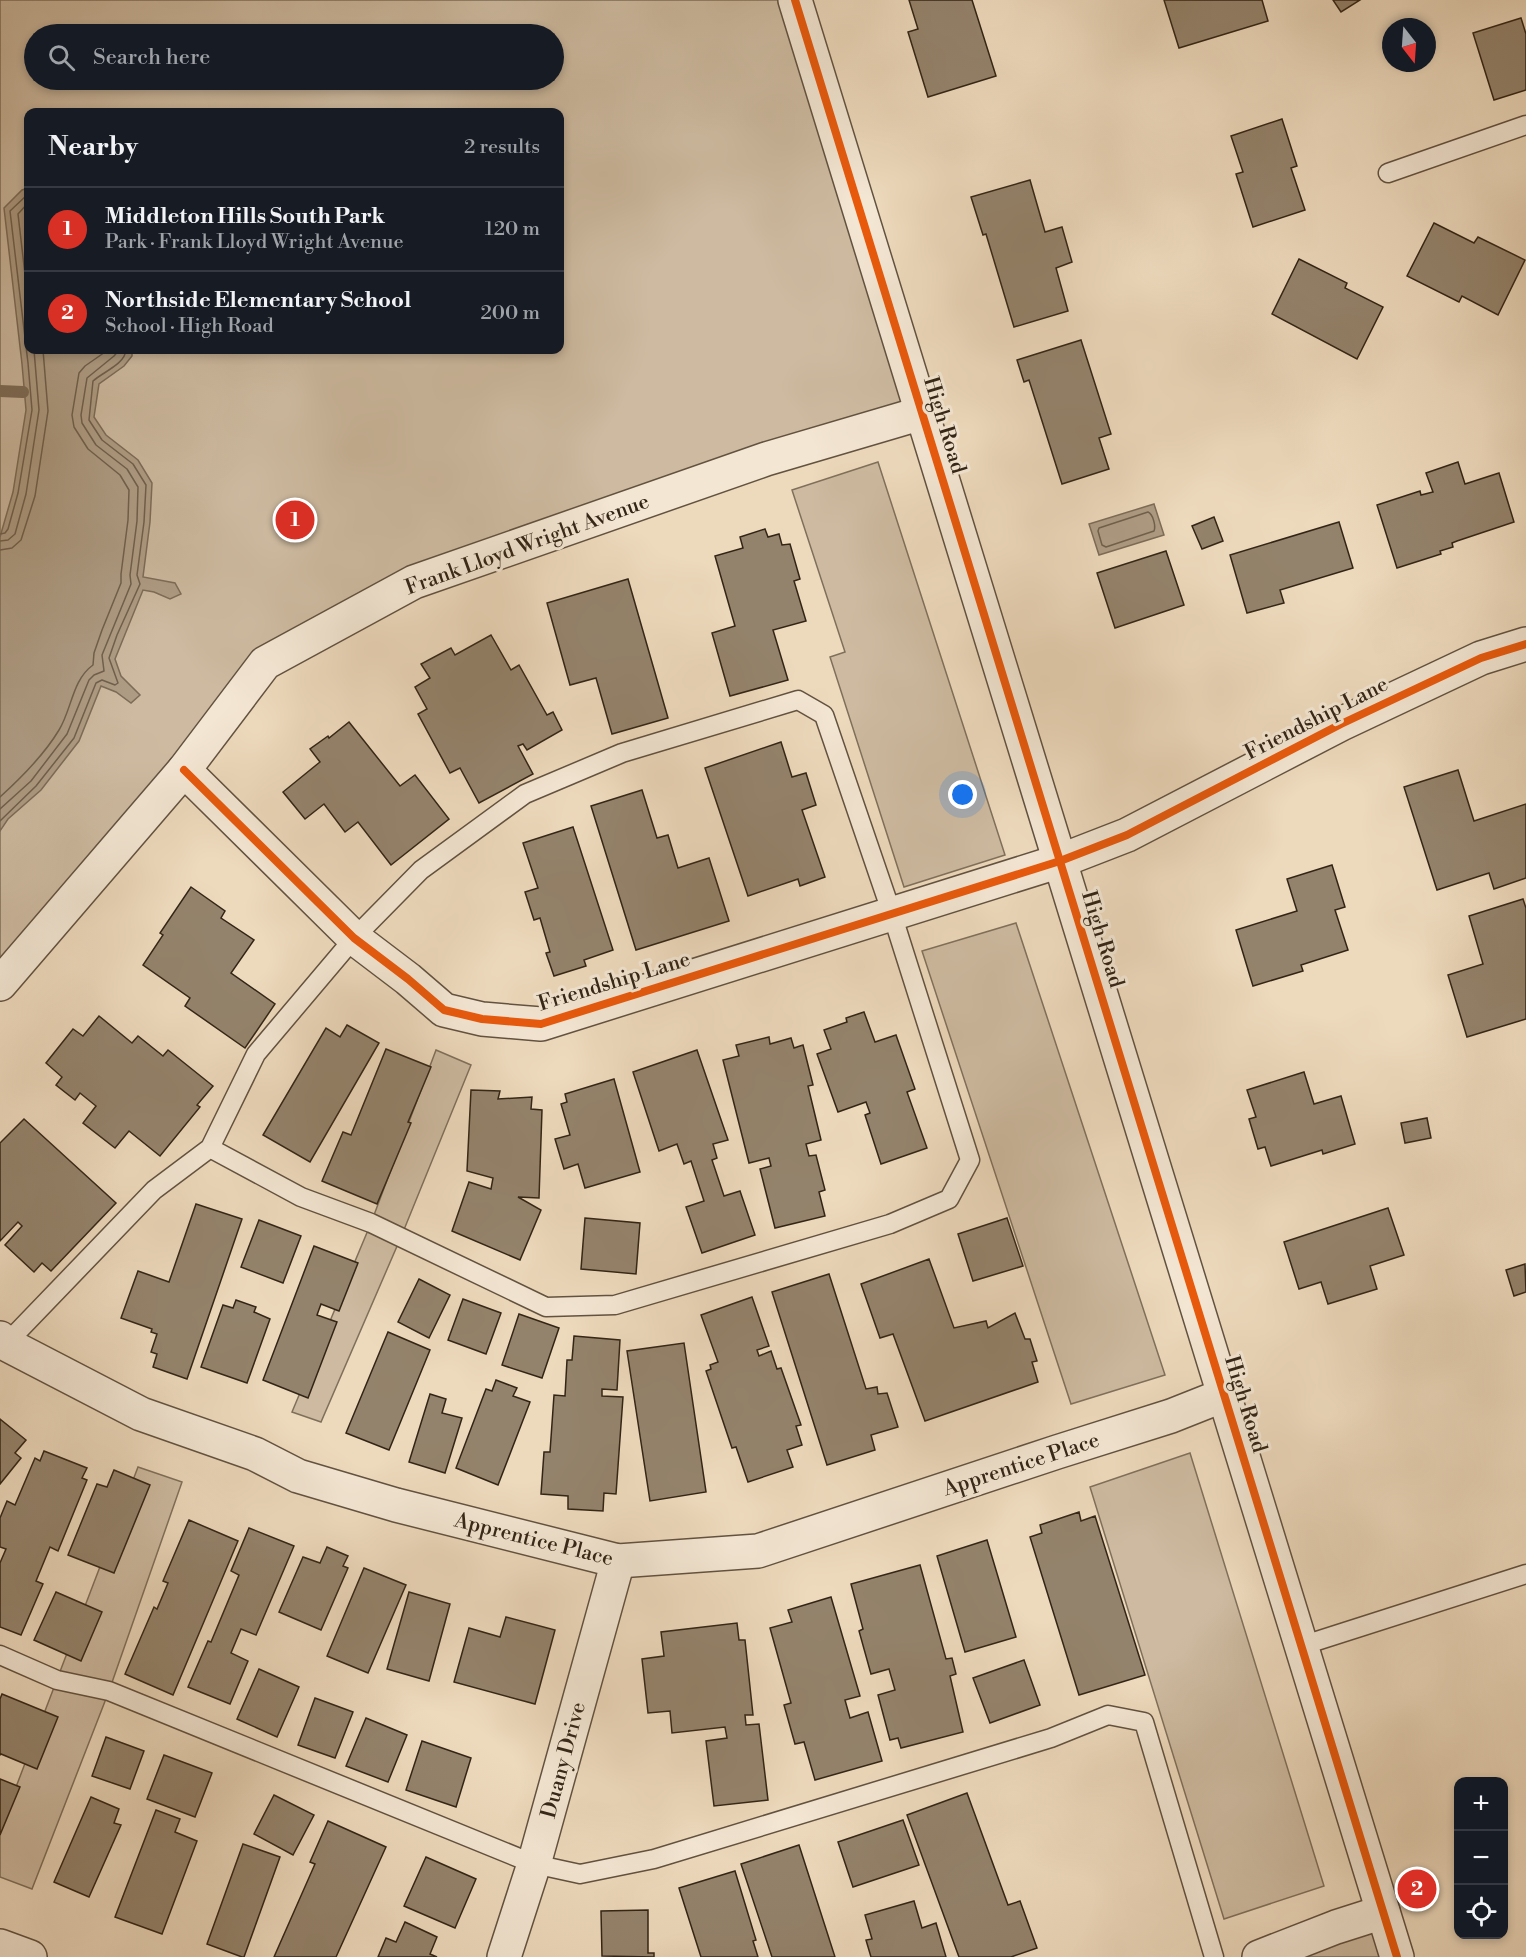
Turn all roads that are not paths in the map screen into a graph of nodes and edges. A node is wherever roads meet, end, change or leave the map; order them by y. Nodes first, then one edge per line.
1 (795, 0) edge
2 (1526, 125) edge
3 (1388, 173) dead end
4 (922, 413) junction
5 (1526, 644) edge
6 (184, 770) junction
7 (1060, 861) junction
8 (892, 914) junction
9 (354, 938) junction
10 (0, 984) edge
11 (210, 1148) junction
12 (2, 1345) edge
13 (1224, 1395) junction
14 (618, 1562) junction
15 (1526, 1574) edge
16 (1302, 1646) junction
17 (0, 1655) edge
18 (534, 1864) junction
19 (1383, 1912) junction
20 (0, 1946) edge
21 (30, 1957) edge
22 (504, 1957) edge
23 (1214, 1957) edge
24 (1258, 1957) edge
25 (1397, 1957) edge

1 - 4 street, High Road
2 - 3 lane
4 - 6 street, Frank Lloyd Wright Avenue
4 - 7 street, High Road
5 - 7 street, Friendship Lane
6 - 9 street, Friendship Lane
6 - 10 street, Frank Lloyd Wright Avenue
7 - 8 street, Friendship Lane
7 - 13 street, High Road
8 - 9 street, Friendship Lane
8 - 9 lane
8 - 11 lane
9 - 11 lane
11 - 12 lane
12 - 14 street, Apprentice Place
13 - 14 street, Apprentice Place
13 - 16 street, High Road
14 - 18 street, Duany Drive
15 - 16 lane
16 - 19 street, High Road
17 - 18 lane
18 - 22 street, Duany Drive
18 - 23 lane
19 - 24 street
19 - 25 street, High Road
20 - 21 street

